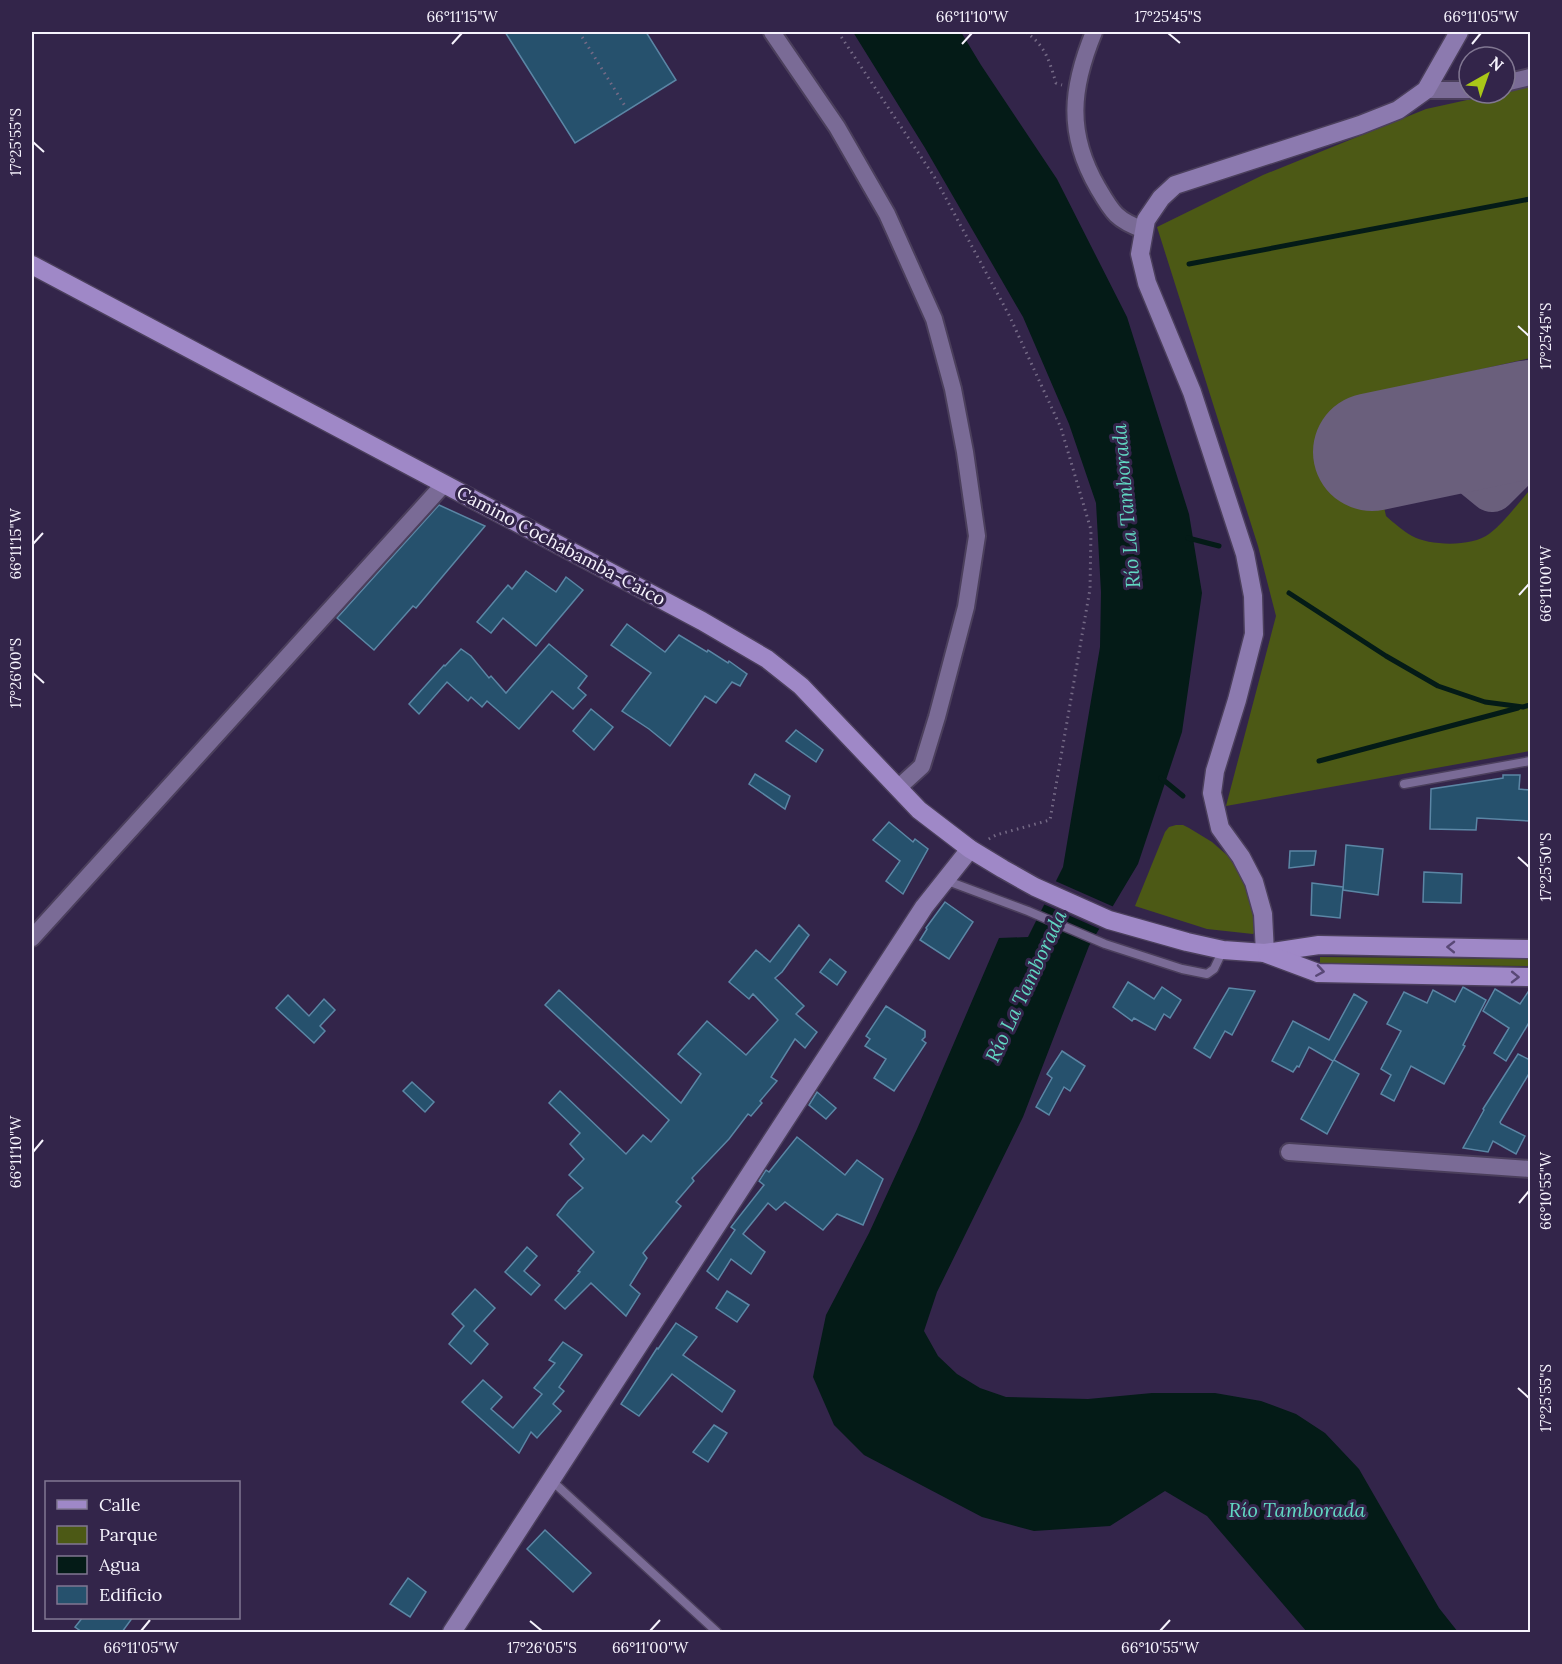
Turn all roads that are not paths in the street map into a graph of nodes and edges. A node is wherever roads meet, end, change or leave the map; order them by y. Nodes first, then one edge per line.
1 (772, 32) edge
2 (1094, 32) edge
3 (1459, 32) edge
4 (1426, 90) junction
5 (1457, 90) edge
6 (1144, 230) junction
7 (32, 265) edge
8 (444, 484) junction
9 (1530, 761) edge
10 (1404, 784) dead end
11 (898, 788) junction
12 (970, 849) junction
13 (945, 880) junction
14 (32, 938) edge
15 (1530, 949) edge
16 (1223, 950) junction
17 (1265, 953) junction
18 (1530, 977) edge
19 (1289, 1152) dead end
20 (1530, 1169) edge
21 (550, 1480) junction
22 (452, 1632) edge
23 (717, 1632) edge

1 - 11 street
2 - 6 street
3 - 4 street
4 - 5 street
4 - 6 street
6 - 17 street
7 - 8 main road, Camino Cochabamba-Caico
8 - 11 main road, Camino Cochabamba-Caico
8 - 14 street
9 - 10 lane
11 - 12 main road, Camino Cochabamba-Caico
12 - 13 street
12 - 16 main road, Camino Cochabamba-Caico
13 - 16 lane
13 - 21 street
15 -> 17 main road
16 - 17 main road, Camino Cochabamba-Caico
17 -> 18 main road
19 - 20 street
21 - 22 street
21 - 23 lane

